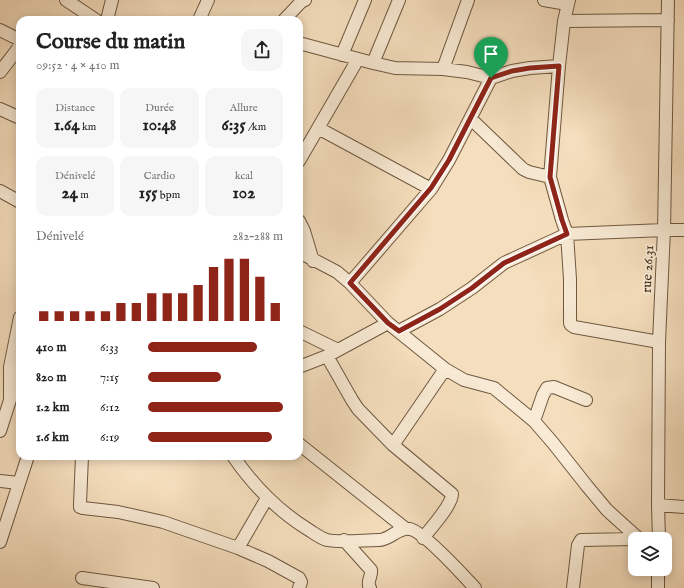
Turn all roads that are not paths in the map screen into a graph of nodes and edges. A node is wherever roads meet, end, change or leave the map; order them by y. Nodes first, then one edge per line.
1 (66, 0) edge
2 (112, 0) edge
3 (208, 0) edge
4 (365, 0) edge
5 (399, 0) edge
6 (468, 0) edge
7 (544, 0) edge
8 (668, 0) edge
9 (303, 1) edge
10 (568, 2) edge
11 (90, 16) edge
12 (108, 16) edge
13 (201, 16) edge
14 (288, 16) edge
15 (668, 20) junction
16 (564, 21) junction
17 (0, 30) edge
18 (16, 38) edge
19 (303, 46) edge
20 (16, 51) edge
21 (342, 55) junction
22 (358, 59) junction
23 (373, 64) junction
24 (559, 66) junction
25 (443, 69) junction
26 (0, 72) edge
27 (491, 78) junction
28 (0, 109) edge
29 (16, 116) edge
30 (471, 119) junction
31 (318, 128) junction
32 (303, 154) edge
33 (550, 177) junction
34 (431, 188) junction
35 (0, 191) edge
36 (16, 200) edge
37 (303, 229) edge
38 (664, 230) junction
39 (684, 230) edge
40 (567, 234) junction
41 (303, 255) edge
42 (313, 261) junction
43 (350, 283) junction
44 (388, 323) junction
45 (399, 331) junction
46 (303, 333) edge
47 (16, 337) edge
48 (659, 342) junction
49 (338, 350) junction
50 (327, 356) junction
51 (303, 365) edge
52 (445, 369) junction
53 (586, 400) dead end
54 (534, 421) junction
55 (0, 431) edge
56 (393, 445) junction
57 (303, 447) edge
58 (27, 460) edge
59 (82, 460) edge
60 (236, 460) edge
61 (0, 481) edge
62 (19, 483) junction
63 (267, 498) junction
64 (658, 505) junction
65 (684, 507) edge
66 (406, 529) junction
67 (631, 532) edge
68 (659, 532) edge
69 (423, 538) junction
70 (344, 540) junction
71 (628, 540) edge
72 (0, 542) edge
73 (238, 548) junction
74 (658, 576) edge
75 (82, 578) dead end
76 (139, 587) edge
77 (153, 588) edge
78 (299, 588) edge
79 (370, 588) edge
80 (475, 588) edge
81 (573, 588) edge
82 (658, 588) edge

1 - 11 street
2 - 12 street
3 - 13 street
4 - 21 street
5 - 23 street
6 - 25 street
7 - 10 street
8 - 15 street, rue 26.31
9 - 14 street
10 - 16 street
15 - 16 street
15 - 38 street, rue 26.31
16 - 24 street
17 - 18 street
19 - 21 street
20 - 26 street
21 - 22 street
22 - 23 street
22 - 31 street
23 - 25 street
24 - 27 street
24 - 33 street
25 - 27 street
27 - 30 street
28 - 29 street
30 - 33 street
30 - 34 street
31 - 32 street
31 - 34 street
33 - 40 street
34 - 43 street
35 - 36 street
37 - 42 street
38 - 39 street
38 - 40 street
38 - 48 street, rue 26.31
40 - 45 street
40 - 48 street
41 - 42 street
42 - 43 street
43 - 44 street
44 - 45 street
44 - 49 street
45 - 52 street
46 - 49 street
47 - 55 street
48 - 64 street, rue 26.31
49 - 50 street
50 - 51 street
50 - 56 street
52 - 54 street
52 - 56 street
53 - 54 street
54 - 67 street
56 - 69 street
57 - 66 street
58 - 62 street
59 - 73 street
60 - 63 street
61 - 62 street
62 - 72 street
63 - 70 street
63 - 73 street
64 - 65 street
64 - 68 street, rue 26.31
66 - 69 street
66 - 70 street
69 - 80 street
70 - 79 street
71 - 81 street
73 - 78 street
74 - 82 street
75 - 76 street
76 - 77 street

